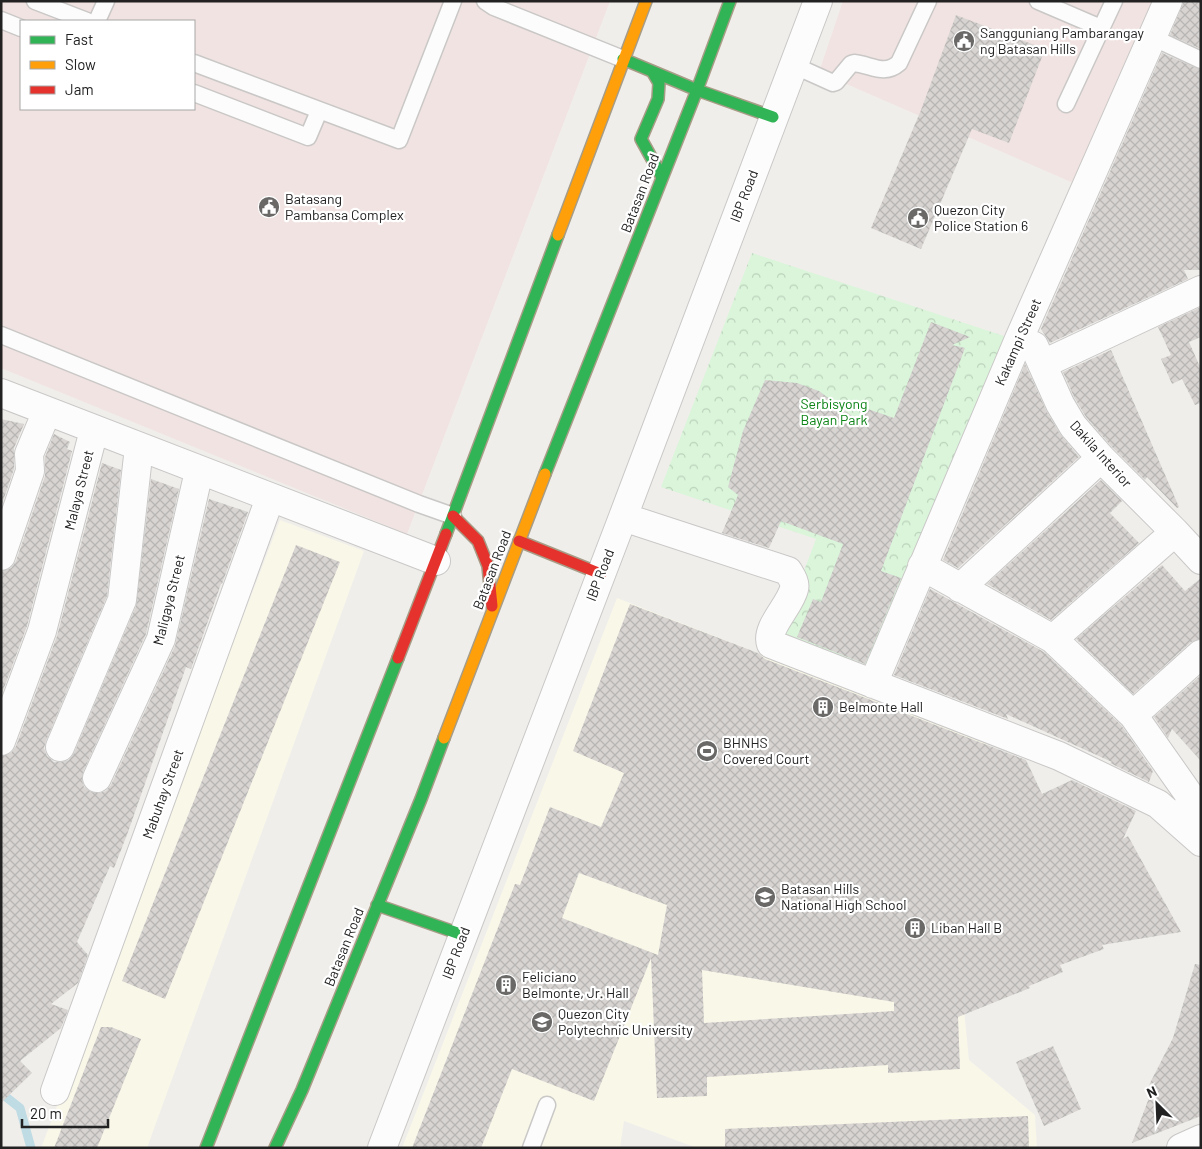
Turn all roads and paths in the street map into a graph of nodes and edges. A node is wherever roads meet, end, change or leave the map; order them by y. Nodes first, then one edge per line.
1 (34, 1) edge
2 (106, 1) edge
3 (453, 1) edge
4 (485, 1) edge
5 (646, 1) edge
6 (730, 1) edge
7 (818, 1) edge
8 (928, 1) edge
9 (1038, 1) edge
10 (1114, 1) edge
11 (1168, 1) edge
12 (1, 20) edge
13 (84, 20) edge
14 (97, 20) edge
15 (20, 28) edge
16 (1101, 28) junction
17 (1152, 37) junction
18 (623, 59) junction
19 (1201, 60) edge
20 (195, 62) edge
21 (793, 65) junction
22 (652, 71) junction
23 (697, 90) junction
24 (195, 93) edge
25 (1066, 104) dead end
26 (319, 111) junction
27 (773, 117) junction
28 (662, 177) junction
29 (1201, 290) edge
30 (1, 335) edge
31 (1019, 339) junction
32 (1042, 364) junction
33 (2, 394) edge
34 (47, 411) junction
35 (94, 430) junction
36 (139, 447) junction
37 (1101, 458) junction
38 (199, 471) junction
39 (270, 498) junction
40 (453, 516) junction
41 (623, 518) junction
42 (1175, 532) junction
43 (519, 542) junction
44 (1, 556) edge
45 (1201, 560) edge
46 (436, 561) junction
47 (922, 566) junction
48 (601, 574) junction
49 (960, 588) junction
50 (493, 610) junction
51 (1053, 639) junction
52 (1201, 654) edge
53 (873, 684) junction
54 (1133, 715) junction
55 (1, 742) edge
56 (60, 747) dead end
57 (97, 778) dead end
58 (1195, 791) edge
59 (1193, 835) edge
60 (377, 905) junction
61 (463, 935) junction
62 (55, 1091) dead end
63 (547, 1105) dead end
64 (206, 1148) edge
65 (275, 1148) edge
66 (382, 1148) edge
67 (531, 1148) edge

1 - 13 lane
2 - 14 lane
3 - 26 lane
4 - 18 lane
5 - 18 main road
6 - 23 main road, Batasan Road
7 - 21 street, IBP Road
8 - 21 lane
9 - 16 lane
10 - 16 lane
11 - 17 street, Kakampi Street
12 - 15 lane
16 - 25 lane
17 - 19 lane
17 - 31 street, Kakampi Street
18 - 22 main road
18 - 40 main road
20 - 26 lane
21 - 27 street, IBP Road
22 - 23 main road
22 - 28 main road
23 - 27 main road
23 - 28 main road, Batasan Road
24 - 26 lane
27 - 41 street, IBP Road
28 - 43 main road, Batasan Road
29 - 32 street
30 - 40 lane
31 - 32 street, Dakila Interior
31 - 47 street, Kakampi Street
32 - 37 street, Dakila Interior
33 - 34 street
34 - 35 street
34 - 44 street
35 - 36 street
35 - 55 street, Malaya Street
36 - 38 street
36 - 56 street
37 - 42 street, Dakila Interior
37 - 49 street
38 - 39 street
38 - 57 street, Maligaya Street
39 - 46 street
39 - 62 street, Mabuhay Street
40 - 46 main road
40 - 50 main road
41 - 48 street, IBP Road
41 - 53 street
42 - 45 street, Dakila Interior
42 - 51 street
43 - 48 main road
43 - 50 main road, Batasan Road
46 - 64 main road
47 - 49 street
47 - 53 street, Kakampi Street
48 - 61 street, IBP Road
49 - 51 street
50 - 60 main road, Batasan Road
51 - 54 street
52 - 54 street
53 - 59 street
54 - 58 street
58 - 59 street
60 - 61 main road
60 - 65 main road, Batasan Road
61 - 66 street, IBP Road
63 - 67 lane

